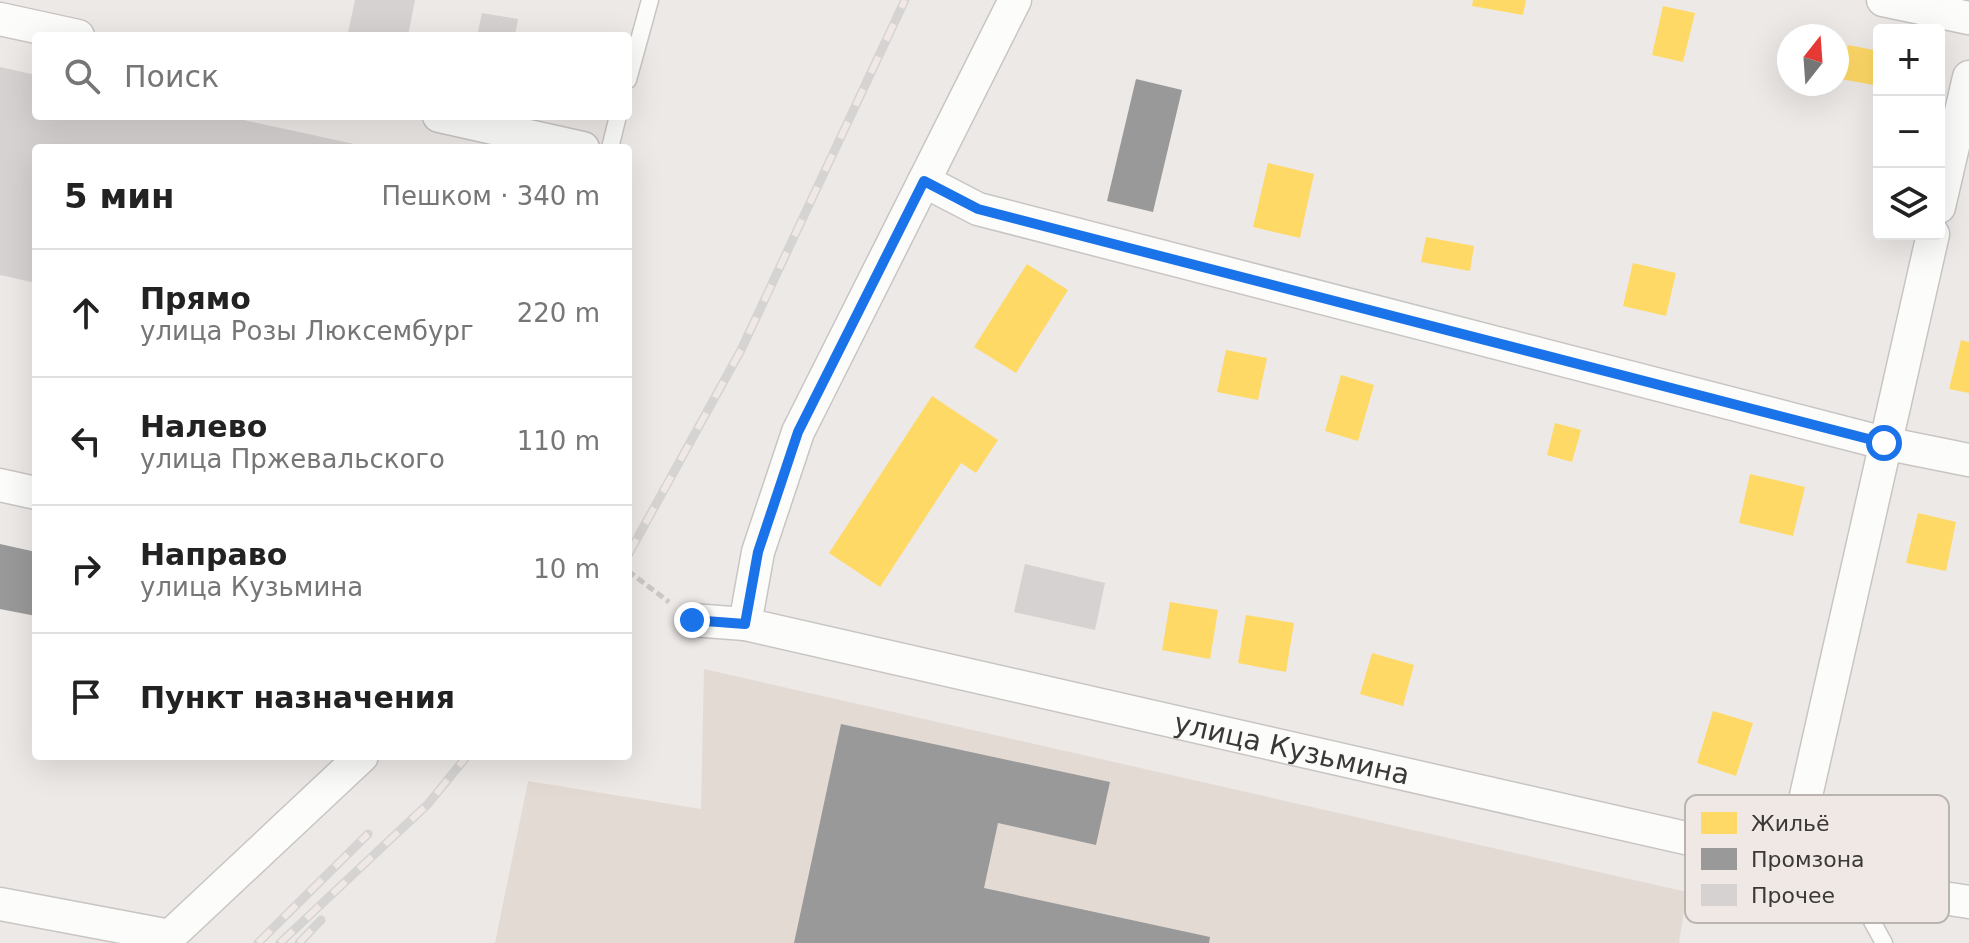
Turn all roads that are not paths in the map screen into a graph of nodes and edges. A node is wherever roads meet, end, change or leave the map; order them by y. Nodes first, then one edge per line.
1 (650, 0) edge
2 (1015, 0) edge
3 (1883, 0) edge
4 (1969, 18) edge
5 (0, 19) edge
6 (60, 32) edge
7 (632, 65) edge
8 (1969, 77) edge
9 (457, 120) edge
10 (617, 120) edge
11 (565, 144) edge
12 (611, 144) edge
13 (924, 181) junction
14 (1945, 181) edge
15 (1932, 240) edge
16 (1884, 443) junction
17 (1969, 460) edge
18 (0, 485) edge
19 (32, 492) edge
20 (692, 620) road end
21 (745, 624) junction
22 (358, 760) edge
23 (1806, 795) edge
24 (1685, 838) edge
25 (1949, 899) edge
26 (1969, 902) edge
27 (0, 904) edge
28 (1873, 923) edge
29 (1884, 943) edge

1 - 7 lane
2 - 13 street
3 - 4 street
5 - 6 street
8 - 14 street
9 - 11 street
10 - 12 lane
13 - 16 street
13 - 21 street
15 - 16 street
16 - 17 street
16 - 23 street
18 - 19 street
20 - 21 street, улица Кузьмина
21 - 24 street, улица Кузьмина
22 - 27 street
25 - 26 street, улица Кузьмина
28 - 29 lane

